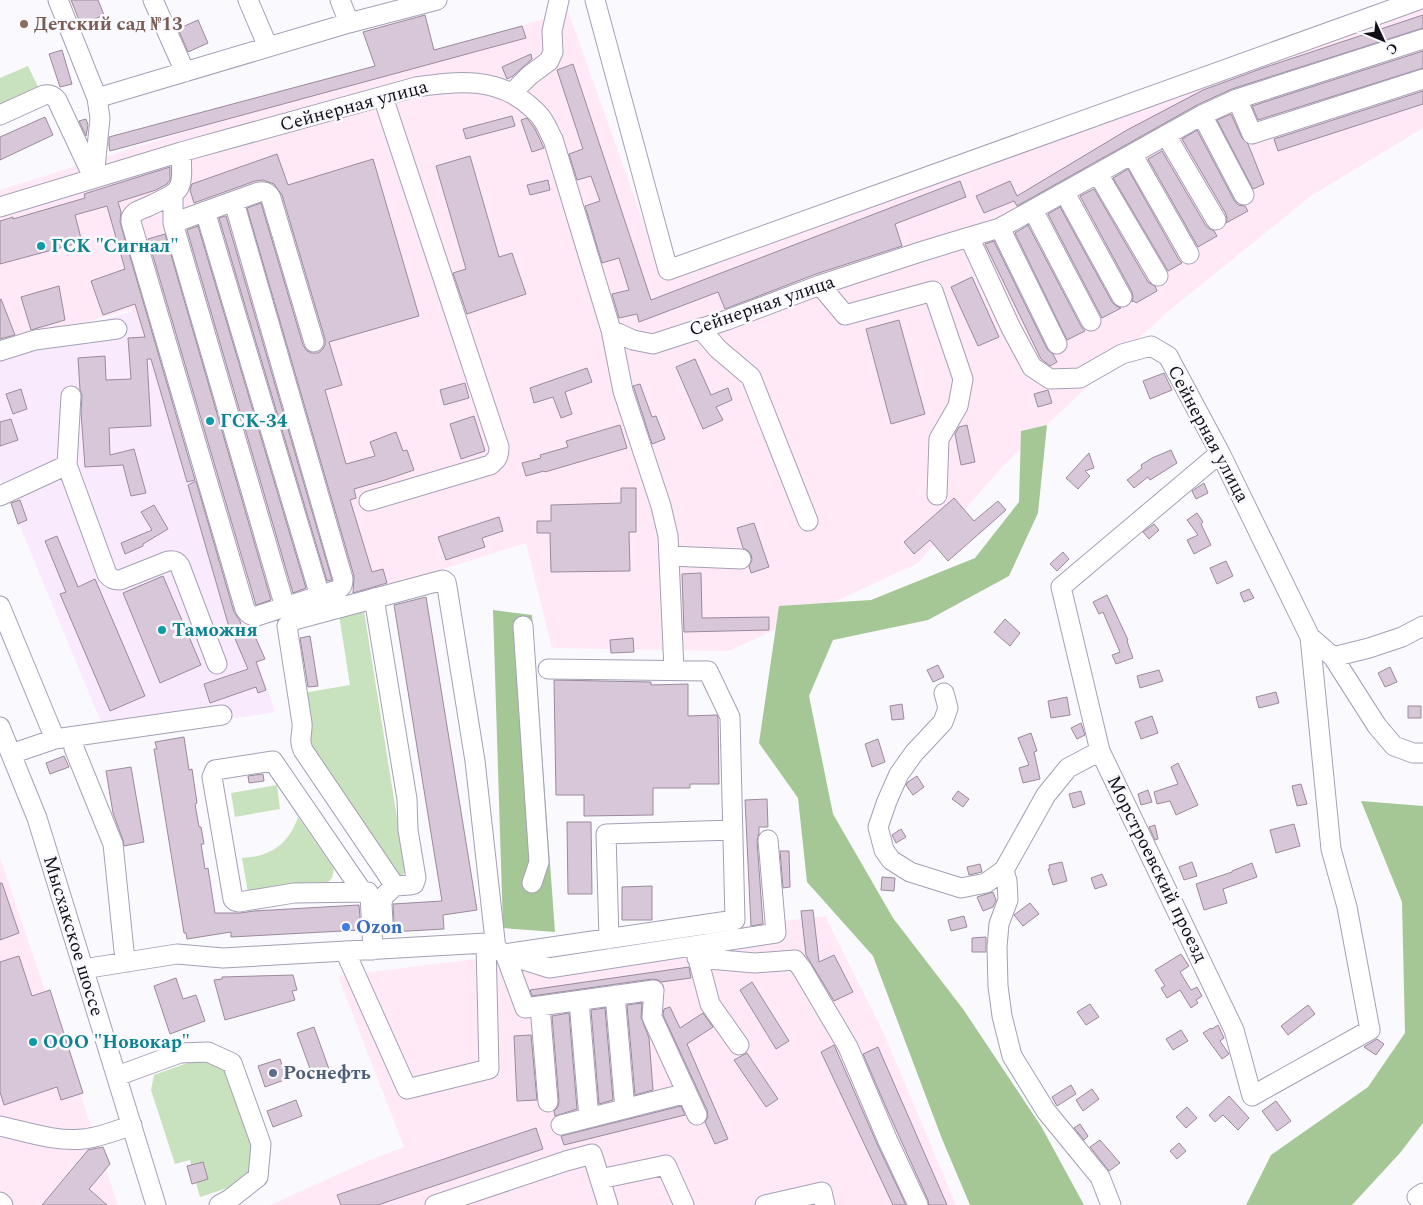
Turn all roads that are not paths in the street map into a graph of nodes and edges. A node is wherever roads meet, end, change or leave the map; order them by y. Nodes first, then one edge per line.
1 (58, 0) edge
2 (154, 0) edge
3 (248, 0) edge
4 (340, 0) edge
5 (559, 0) edge
6 (595, 0) edge
7 (1418, 0) edge
8 (432, 1) edge
9 (349, 23) junction
10 (1423, 39) edge
11 (268, 48) junction
12 (185, 72) junction
13 (1423, 79) edge
14 (512, 94) junction
15 (383, 97) junction
16 (97, 98) junction
17 (1237, 99) junction
18 (0, 115) edge
19 (1202, 115) junction
20 (1166, 135) junction
21 (182, 152) junction
22 (1132, 154) junction
23 (1098, 174) junction
24 (94, 178) junction
25 (1065, 192) junction
26 (172, 195) junction
27 (1244, 195) dead end
28 (234, 202) junction
29 (0, 207) edge
30 (1033, 210) junction
31 (205, 211) junction
32 (1216, 220) dead end
33 (173, 223) junction
34 (1000, 228) junction
35 (969, 238) junction
36 (1189, 254) dead end
37 (1158, 276) dead end
38 (820, 285) junction
39 (1122, 298) dead end
40 (1091, 321) dead end
41 (700, 328) junction
42 (117, 329) dead end
43 (611, 330) junction
44 (314, 342) dead end
45 (1057, 344) dead end
46 (0, 352) edge
47 (71, 396) dead end
48 (1220, 453) junction
49 (67, 465) junction
50 (937, 495) dead end
51 (0, 496) edge
52 (369, 501) dead end
53 (808, 521) dead end
54 (669, 556) junction
55 (741, 558) dead end
56 (320, 596) junction
57 (374, 598) junction
58 (0, 606) edge
59 (292, 613) junction
60 (523, 626) dead end
61 (1423, 626) edge
62 (1310, 637) junction
63 (302, 638) dead end
64 (1333, 657) junction
65 (217, 664) dead end
66 (548, 668) dead end
67 (674, 670) junction
68 (944, 693) dead end
69 (222, 715) dead end
70 (0, 727) edge
71 (75, 737) junction
72 (55, 739) junction
73 (1100, 751) junction
74 (1423, 753) edge
75 (11, 754) junction
76 (733, 830) junction
77 (768, 840) dead end
78 (1004, 870) junction
79 (532, 883) dead end
80 (395, 886) junction
81 (362, 891) junction
82 (608, 939) junction
83 (378, 949) junction
84 (495, 949) junction
85 (346, 951) junction
86 (696, 952) junction
87 (127, 962) junction
88 (84, 969) junction
89 (615, 995) junction
90 (578, 1001) junction
91 (540, 1006) junction
92 (739, 1045) dead end
93 (116, 1076) junction
94 (687, 1093) junction
95 (548, 1102) dead end
96 (625, 1109) junction
97 (697, 1115) dead end
98 (589, 1118) junction
99 (132, 1125) junction
100 (560, 1125) dead end
101 (0, 1126) edge
102 (600, 1179) junction
103 (476, 1198) edge
104 (0, 1202) edge
105 (3, 1205) edge
106 (156, 1205) edge
107 (219, 1205) edge
108 (435, 1205) edge
109 (608, 1205) edge
110 (684, 1205) edge
111 (765, 1205) edge
112 (825, 1205) edge
113 (918, 1205) edge
114 (1111, 1205) edge

1 - 16 street
2 - 12 street
3 - 11 street
4 - 9 street
5 - 14 street
6 - 7 street
8 - 9 street
9 - 11 street
10 - 17 street
11 - 12 street
12 - 16 street
13 - 17 street
14 - 15 street, Сейнерная улица
14 - 43 street, Сейнерная улица
15 - 21 street, Сейнерная улица
15 - 52 street
16 - 24 street
17 - 19 street
18 - 24 street
19 - 20 street
19 - 27 street
20 - 22 street
20 - 32 street
21 - 24 street, Сейнерная улица
21 - 26 street
22 - 23 street
22 - 36 street
23 - 25 street
23 - 37 street
24 - 29 street, Сейнерная улица
25 - 30 street
25 - 39 street
26 - 33 street
26 - 59 street
28 - 31 street
28 - 44 street
28 - 56 street
30 - 34 street
30 - 40 street
31 - 33 street
31 - 56 street
33 - 59 street
34 - 35 street
34 - 45 street
35 - 38 street, Сейнерная улица
35 - 48 street, Сейнерная улица
38 - 41 street, Сейнерная улица
38 - 50 street
41 - 43 street, Сейнерная улица
41 - 53 street
42 - 46 street
43 - 54 street
47 - 49 street
48 - 62 street, Сейнерная улица
48 - 73 street, Морстроевский проезд
49 - 51 street
49 - 65 street
54 - 55 street
54 - 67 street
56 - 59 street
57 - 59 street
57 - 80 street
57 - 84 street
58 - 72 street
59 - 63 street
59 - 80 street
60 - 79 street
61 - 64 street
62 - 64 street, Сейнерная улица
62 - 73 street, Морстроевский проезд
64 - 74 street, Сейнерная улица
66 - 67 street
67 - 76 street
68 - 78 street
69 - 71 street
70 - 75 street, Мысхакское шоссе
71 - 72 street
71 - 87 street
72 - 75 street
73 - 78 street
75 - 88 street, Мысхакское шоссе
76 - 82 street
76 - 82 street
77 - 86 street
78 - 114 street
80 - 83 street
81 - 81 street
81 - 83 street
82 - 84 street
83 - 84 street
83 - 85 street
84 - 85 street
84 - 86 street
84 - 91 street
85 - 87 street
86 - 92 street
86 - 113 street
87 - 88 street
88 - 93 street, Мысхакское шоссе
89 - 90 street
89 - 94 street
89 - 96 street
90 - 91 street
90 - 98 street
91 - 95 street
93 - 99 street, Мысхакское шоссе
93 - 107 street
94 - 96 street
94 - 97 street
96 - 98 street
98 - 100 street
99 - 101 street
99 - 106 street, Мысхакское шоссе
102 - 103 street
102 - 109 street
102 - 110 street
103 - 108 street
104 - 105 street
111 - 112 street

